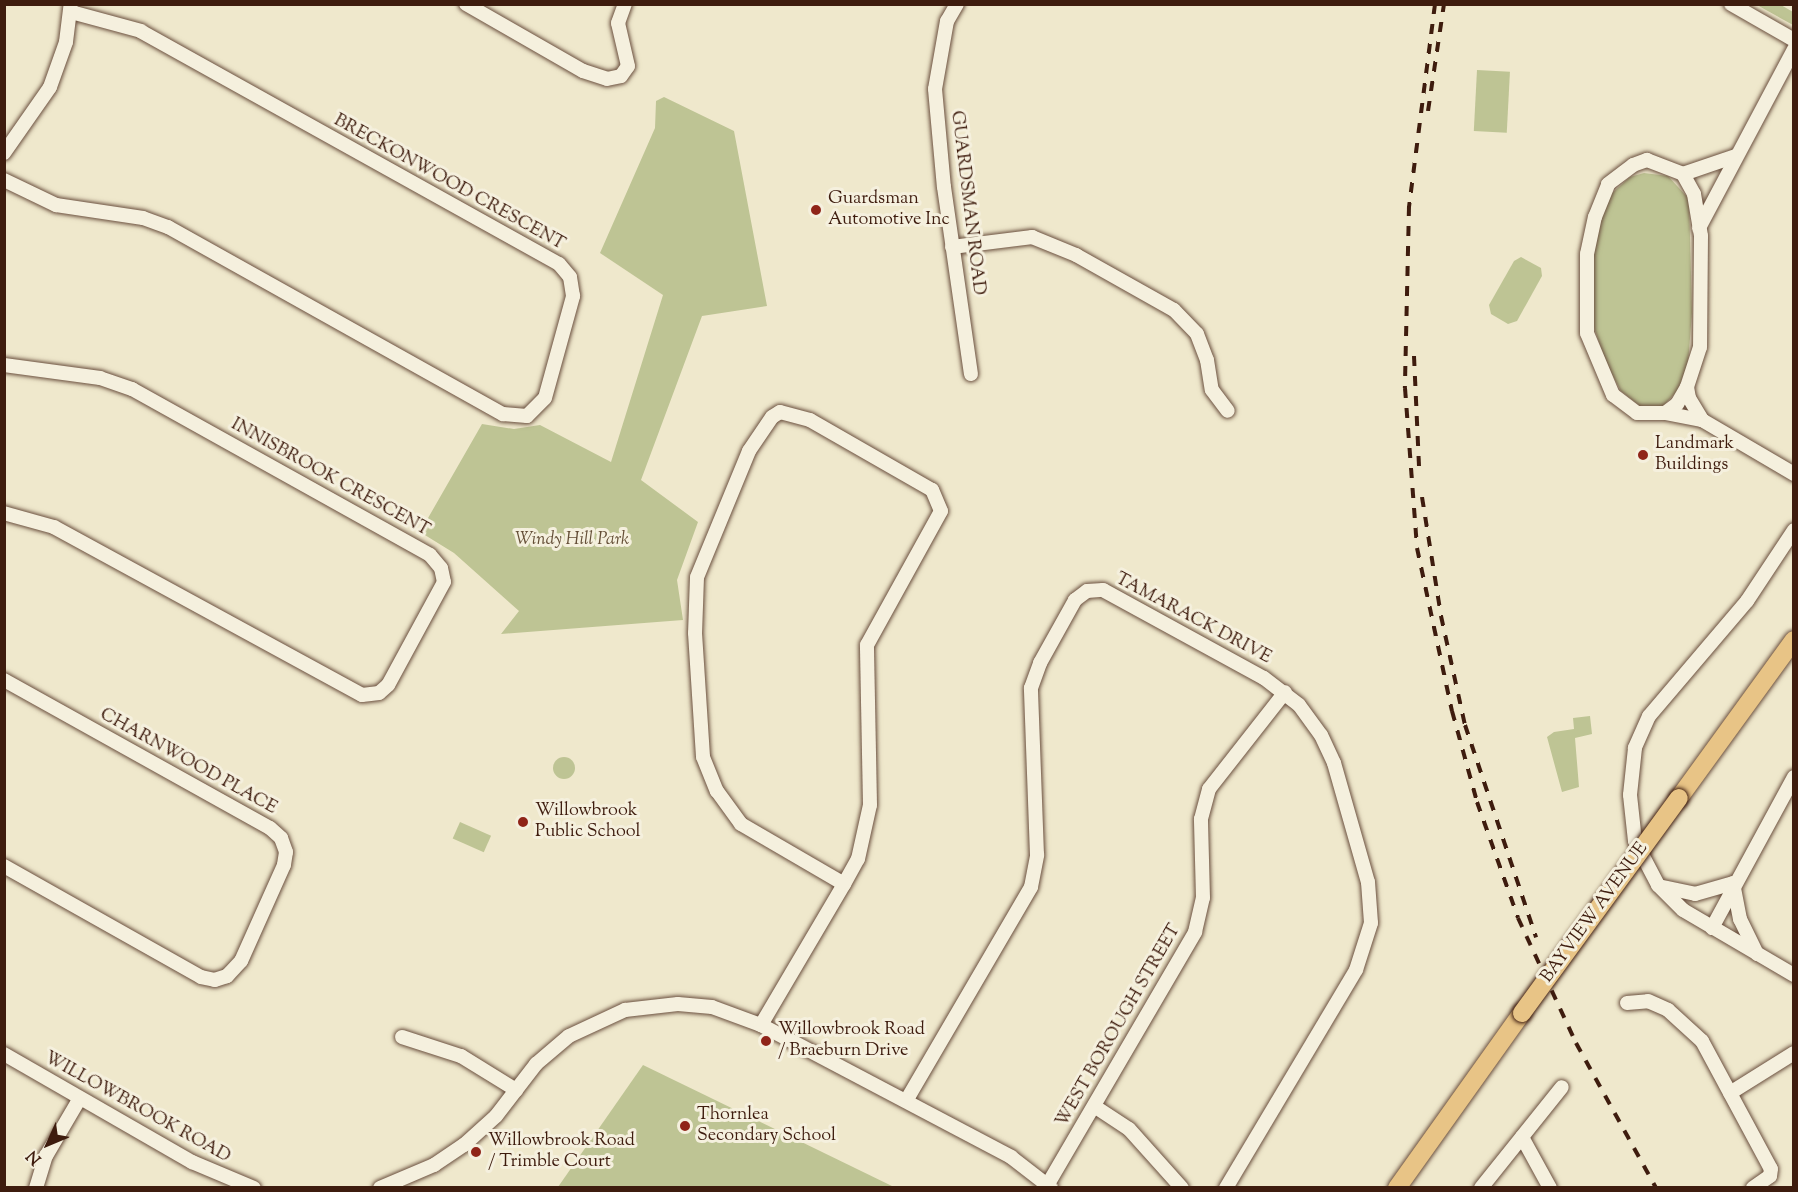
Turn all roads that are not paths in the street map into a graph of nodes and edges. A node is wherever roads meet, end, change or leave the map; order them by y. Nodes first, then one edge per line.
1 (466, 4) edge
2 (625, 4) edge
3 (957, 4) edge
4 (1731, 4) edge
5 (71, 8) edge
6 (1794, 40) edge
7 (1794, 49) edge
8 (4, 153) edge
9 (1734, 161) junction
10 (1683, 174) junction
11 (4, 180) edge
12 (1700, 228) junction
13 (952, 247) junction
14 (4, 365) edge
15 (971, 374) dead end
16 (1687, 387) junction
17 (1228, 411) dead end
18 (1665, 413) junction
19 (1702, 420) junction
20 (1794, 474) edge
21 (4, 513) edge
22 (1794, 530) edge
23 (1794, 640) edge
24 (4, 680) edge
25 (1285, 692) junction
26 (1794, 777) edge
27 (4, 866) edge
28 (1733, 883) junction
29 (844, 884) junction
30 (1658, 885) junction
31 (1712, 928) junction
32 (1757, 954) junction
33 (1794, 975) edge
34 (1627, 1003) dead end
35 (761, 1025) junction
36 (402, 1037) dead end
37 (1794, 1053) edge
38 (4, 1054) edge
39 (1562, 1088) dead end
40 (516, 1090) junction
41 (1730, 1093) junction
42 (80, 1098) junction
43 (906, 1101) junction
44 (1094, 1106) junction
45 (1522, 1137) junction
46 (239, 1186) edge
47 (1049, 1186) edge
48 (36, 1188) edge
49 (254, 1188) edge
50 (380, 1188) edge
51 (1182, 1188) edge
52 (1226, 1188) edge
53 (1397, 1188) edge
54 (1481, 1188) edge
55 (1550, 1188) edge
56 (1753, 1188) edge

1 - 2 street
3 - 13 street, GUARDSMAN ROAD
4 - 6 street
5 - 8 street
5 - 11 street, BRECKONWOOD CRESCENT
7 - 9 street
9 - 10 street
9 - 12 street
10 - 12 street
10 - 18 street
12 - 16 street
13 - 15 street, GUARDSMAN ROAD
13 - 17 street
14 - 21 street, INNISBROOK CRESCENT
16 - 18 street
16 - 19 street
18 - 19 street
19 - 20 street
22 - 30 street
23 - 53 main road, BAYVIEW AVENUE, bridge
24 - 27 street, CHARNWOOD PLACE
25 - 43 street, TAMARACK DRIVE
25 - 44 street, WEST BOROUGH STREET
25 - 52 street, TAMARACK DRIVE
26 - 28 street
28 - 30 street
28 - 31 street
28 - 32 street
29 - 29 street
29 - 35 street
30 - 31 street
31 - 32 street
32 - 33 street
34 - 41 street
35 - 40 street
35 - 43 street
36 - 40 street
37 - 41 street
38 - 42 street, WILLOWBROOK ROAD
39 - 45 street
40 - 50 street
41 - 56 street
42 - 46 street, WILLOWBROOK ROAD
42 - 48 street
43 - 47 street
44 - 47 street, WEST BOROUGH STREET
44 - 51 street
45 - 54 street
45 - 55 street
46 - 49 street, WILLOWBROOK ROAD

